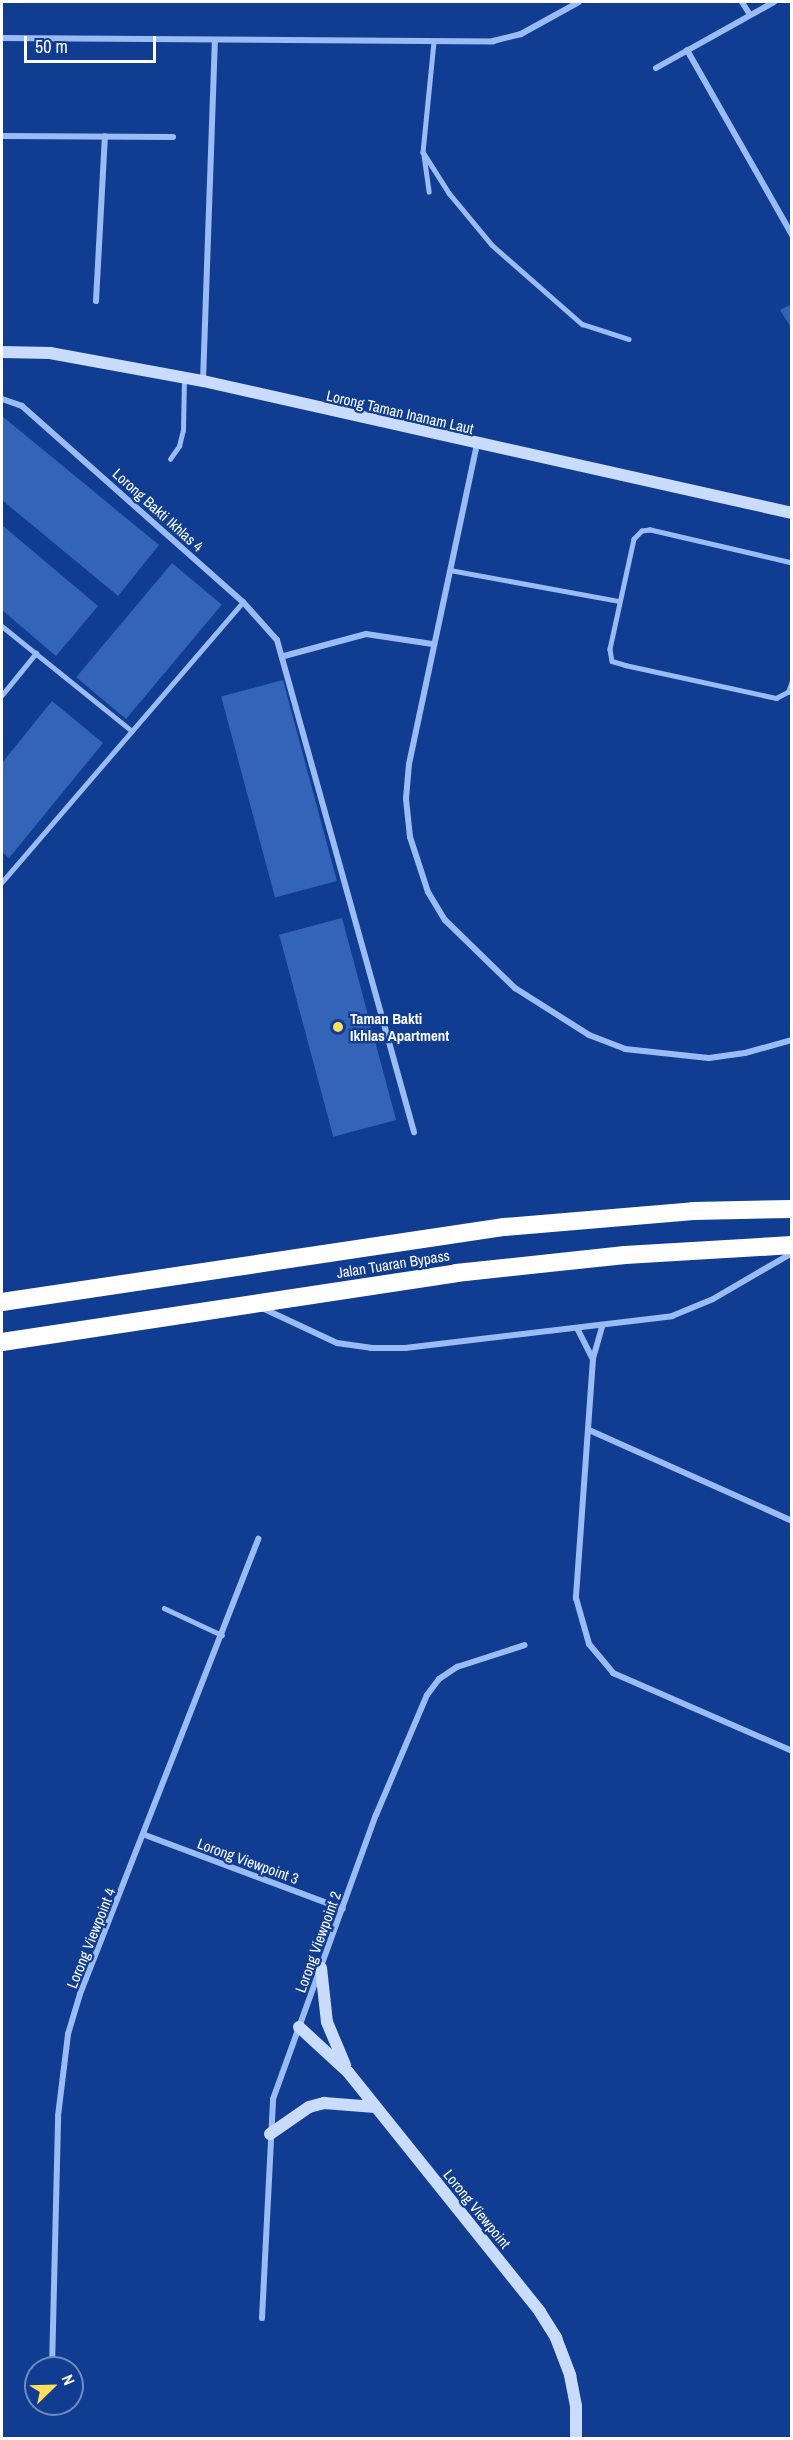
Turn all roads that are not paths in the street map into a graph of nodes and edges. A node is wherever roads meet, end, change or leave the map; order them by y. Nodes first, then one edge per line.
1 (579, 2) edge
2 (742, 2) edge
3 (774, 2) edge
4 (750, 15) junction
5 (2, 38) edge
6 (215, 42) junction
7 (434, 42) junction
8 (687, 50) junction
9 (656, 68) dead end
10 (2, 136) edge
11 (105, 136) junction
12 (173, 137) dead end
13 (423, 152) junction
14 (429, 192) dead end
15 (792, 235) edge
16 (96, 301) dead end
17 (629, 339) dead end
18 (2, 352) edge
19 (184, 378) junction
20 (203, 381) junction
21 (2, 399) edge
22 (477, 444) junction
23 (170, 459) dead end
24 (792, 513) edge
25 (792, 563) edge
26 (450, 570) junction
27 (619, 601) junction
28 (243, 602) junction
29 (2, 626) edge
30 (432, 644) junction
31 (36, 653) junction
32 (284, 656) junction
33 (792, 681) edge
34 (2, 695) edge
35 (132, 731) junction
36 (2, 882) edge
37 (792, 1040) edge
38 (414, 1132) dead end
39 (792, 1209) edge
40 (792, 1245) edge
41 (792, 1253) edge
42 (2, 1302) edge
43 (253, 1304) junction
44 (602, 1327) junction
45 (578, 1329) junction
46 (2, 1342) edge
47 (592, 1359) junction
48 (589, 1430) junction
49 (792, 1521) edge
50 (258, 1539) dead end
51 (164, 1608) dead end
52 (222, 1635) junction
53 (525, 1646) dead end
54 (792, 1752) edge
55 (146, 1835) junction
56 (343, 1909) junction
57 (321, 1968) junction
58 (299, 2027) junction
59 (348, 2072) junction
60 (375, 2107) junction
61 (270, 2134) junction
62 (262, 2318) dead end
63 (52, 2356) edge
64 (576, 2439) edge

1 - 7 street
2 - 4 street
3 - 4 street
4 - 8 street
5 - 6 street
6 - 7 street
6 - 20 street
7 - 13 lane
8 - 9 street
8 - 15 street
10 - 11 street
11 - 12 street
11 - 16 street
13 - 14 lane
13 - 17 lane
18 - 19 main road, Lorong Taman Inanam Laut
19 - 20 main road, Lorong Taman Inanam Laut
19 - 23 lane
20 - 22 main road, Lorong Taman Inanam Laut
21 - 28 street, Lorong Bakti Ikhlas 4
22 - 24 main road, Lorong Taman Inanam Laut
22 - 26 street
25 - 27 lane
26 - 27 lane
26 - 30 street
27 - 33 lane
28 - 32 street, Lorong Bakti Ikhlas 4
28 - 35 lane
29 - 31 lane
30 - 32 street
30 - 37 street
31 - 34 lane
31 - 35 lane
32 - 38 street, Lorong Bakti Ikhlas 4
35 - 36 lane
39 - 42 highway, Jalan Tuaran Bypass
40 - 43 highway, Jalan Tuaran Bypass
41 - 44 street
43 - 45 street
43 - 46 highway, Jalan Tuaran Bypass
44 - 45 street
44 - 47 street
45 - 47 street
47 - 48 street
48 - 49 street
48 - 54 street
50 - 52 street, Lorong Viewpoint 4
51 - 52 lane
52 - 55 street, Lorong Viewpoint 4
53 - 56 street, Lorong Viewpoint 2
55 - 56 street, Lorong Viewpoint 3
55 - 63 street, Lorong Viewpoint 4
56 - 57 street, Lorong Viewpoint 2
57 - 58 street, Lorong Viewpoint 2
57 - 59 main road
58 - 59 main road, Lorong Viewpoint
58 - 61 street, Lorong Viewpoint 2
59 - 60 main road, Lorong Viewpoint
60 - 61 main road
60 - 64 main road, Lorong Viewpoint
61 - 62 street, Lorong Viewpoint 2

